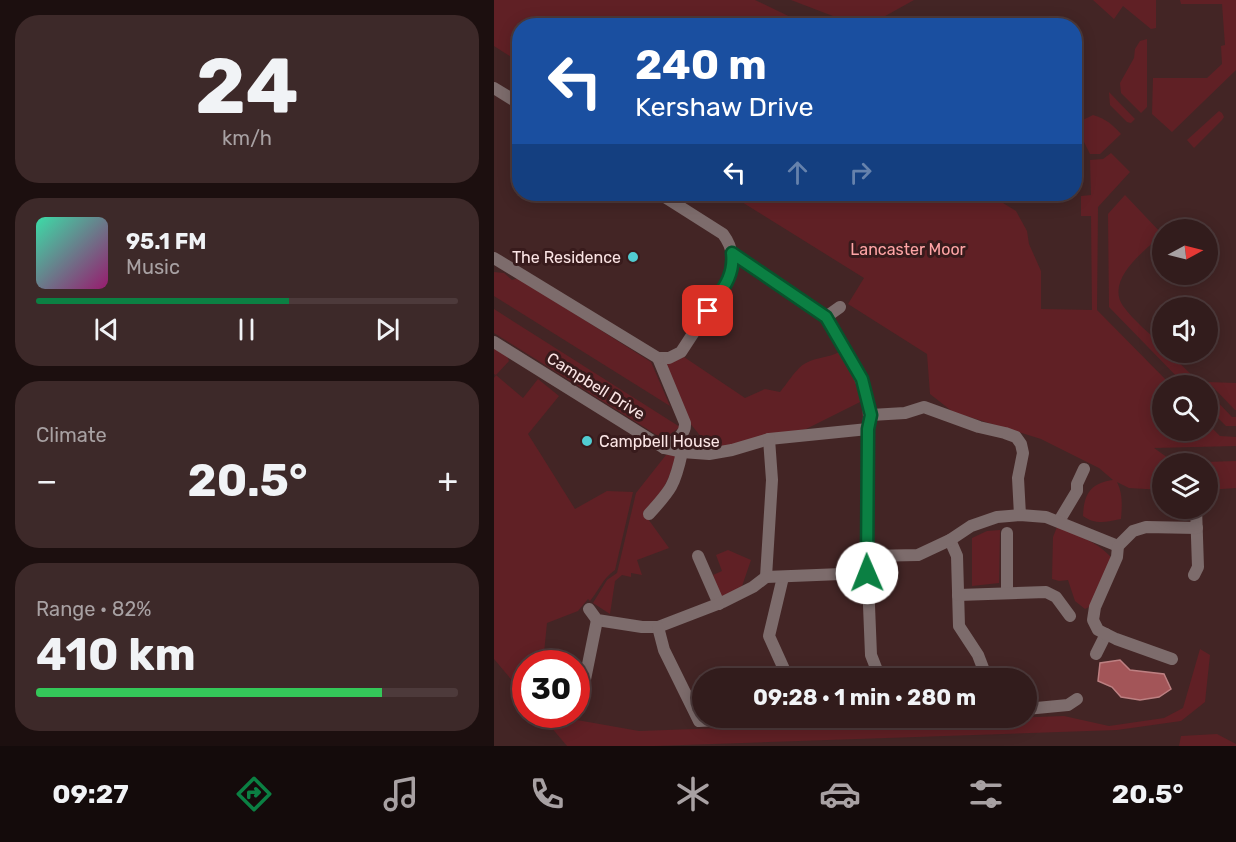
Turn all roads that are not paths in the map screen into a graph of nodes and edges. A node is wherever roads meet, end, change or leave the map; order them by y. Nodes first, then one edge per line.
1 (494, 88) edge
2 (512, 99) edge
3 (671, 201) edge
4 (732, 253) junction
5 (494, 258) edge
6 (840, 307) dead end
7 (826, 317) junction
8 (494, 342) edge
9 (658, 358) junction
10 (871, 415) junction
11 (868, 429) junction
12 (769, 439) junction
13 (664, 448) junction
14 (682, 453) junction
15 (1084, 469) dead end
16 (649, 514) dead end
17 (1020, 515) junction
18 (1197, 519) edge
19 (1059, 521) junction
20 (1197, 528) junction
21 (1007, 533) dead end
22 (950, 540) junction
23 (769, 543) junction
24 (1118, 546) junction
25 (698, 556) dead end
26 (867, 556) junction
27 (867, 573) junction
28 (1194, 575) dead end
29 (766, 577) junction
30 (783, 577) junction
31 (753, 587) junction
32 (1007, 592) junction
33 (958, 595) junction
34 (719, 604) junction
35 (589, 609) dead end
36 (1070, 616) dead end
37 (597, 620) junction
38 (658, 627) junction
39 (1106, 634) junction
40 (590, 653) edge
41 (1096, 654) dead end
42 (1172, 659) dead end
43 (783, 668) edge
44 (876, 668) edge
45 (983, 668) edge
46 (1078, 699) dead end
47 (692, 707) edge
48 (1037, 708) edge

1 - 2 street
3 - 4 street
4 - 7 street
4 - 9 street
5 - 9 street
6 - 7 street
7 - 10 street
8 - 13 street, Campbell Drive
9 - 13 street
10 - 11 street
10 - 17 street
11 - 12 street, Campbell Drive
11 - 26 street
12 - 14 street, Campbell Drive
12 - 23 street
13 - 14 street, Campbell Drive
14 - 16 street
15 - 19 street
17 - 19 street
17 - 22 street
18 - 20 street
19 - 24 street
20 - 24 street
20 - 28 street
21 - 32 street
22 - 26 street
22 - 33 street
23 - 29 street
23 - 31 street
24 - 39 street
25 - 34 street
26 - 27 street
27 - 30 street
27 - 44 street
29 - 30 street
29 - 31 street
30 - 43 street
31 - 34 street
32 - 33 street
32 - 36 street
33 - 45 street
34 - 38 street
35 - 37 street
37 - 38 street
37 - 40 street
38 - 47 street
39 - 41 street
39 - 42 street
46 - 48 street

